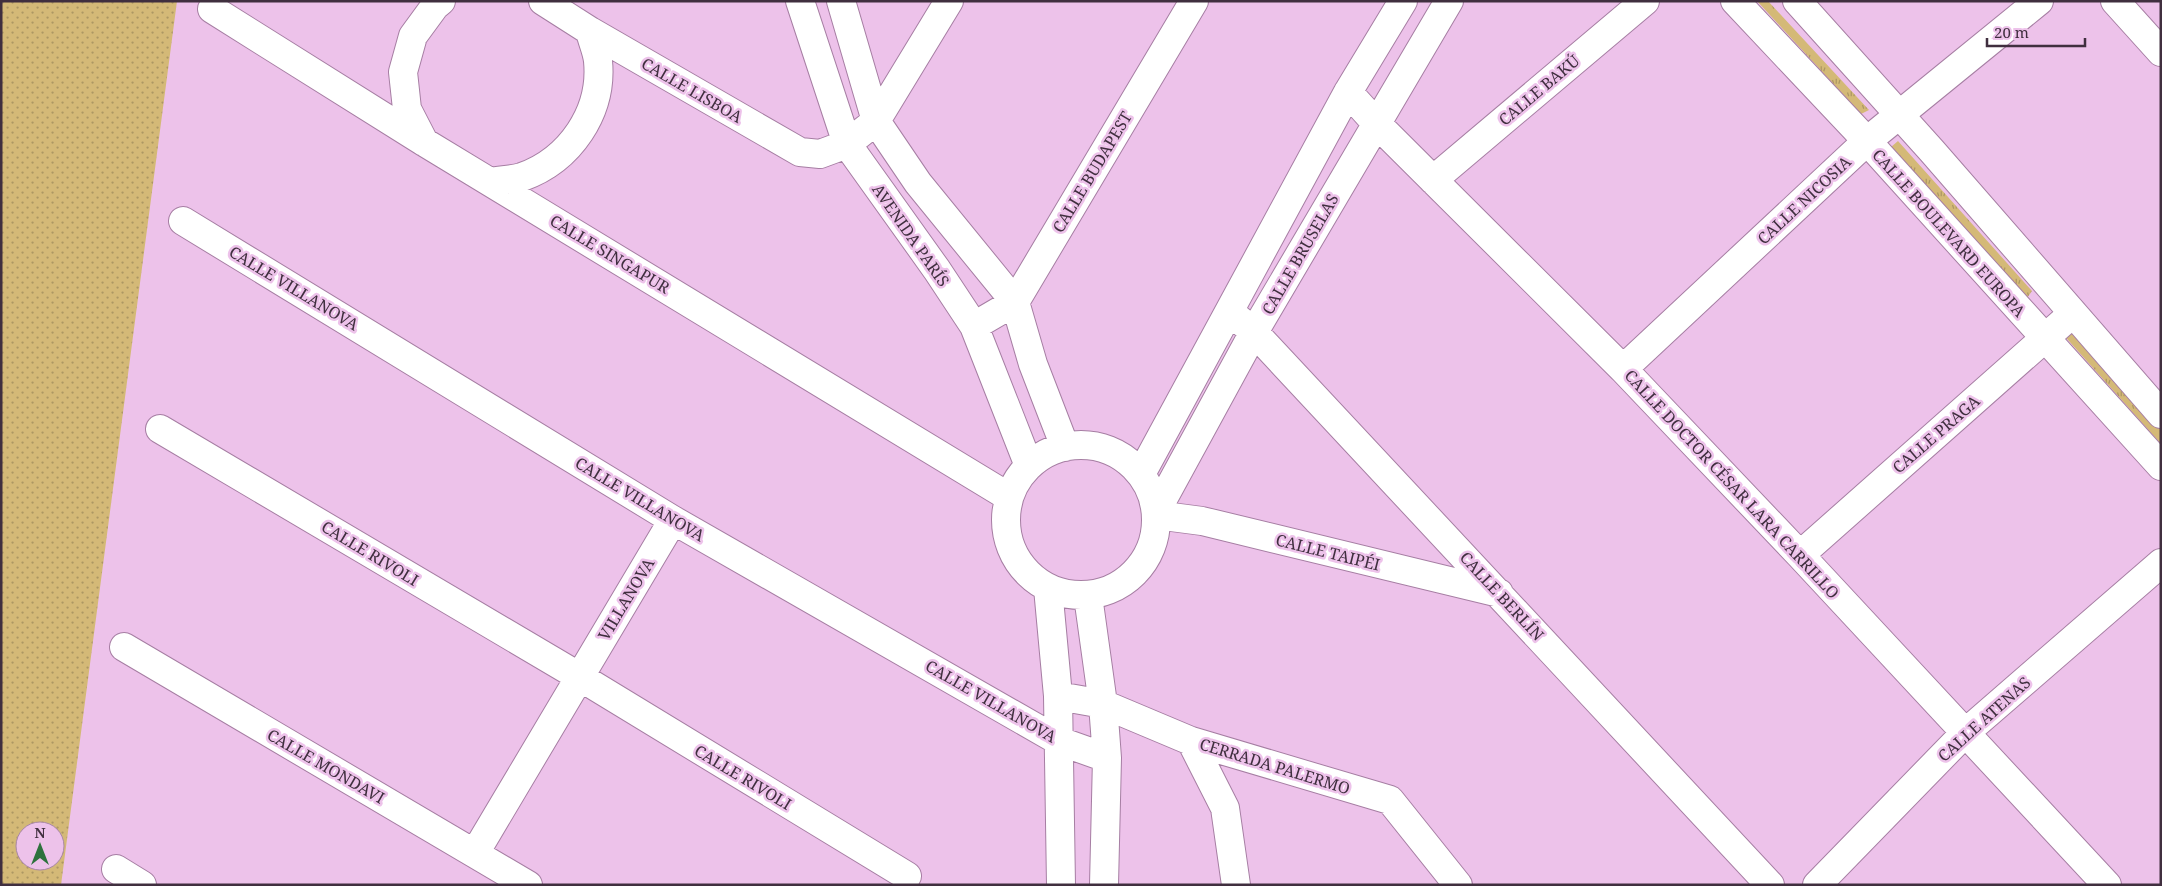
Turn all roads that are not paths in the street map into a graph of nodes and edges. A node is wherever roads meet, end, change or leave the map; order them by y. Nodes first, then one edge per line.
1 (441, 1) edge
2 (543, 1) edge
3 (800, 1) edge
4 (842, 1) edge
5 (949, 1) edge
6 (1194, 1) edge
7 (1403, 1) edge
8 (1450, 1) edge
9 (1646, 1) edge
10 (1735, 1) edge
11 (1797, 1) edge
12 (2038, 1) edge
13 (2115, 1) edge
14 (212, 9) dead end
15 (590, 31) junction
16 (2161, 52) edge
17 (1348, 92) junction
18 (1898, 114) junction
19 (876, 121) junction
20 (1376, 123) junction
21 (1867, 141) junction
22 (424, 142) junction
23 (848, 144) junction
24 (1433, 180) junction
25 (491, 182) junction
26 (1299, 184) junction
27 (1329, 203) junction
28 (183, 220) dead end
29 (1014, 302) junction
30 (1230, 312) junction
31 (2072, 314) junction
32 (974, 326) junction
33 (1254, 332) junction
34 (2044, 339) junction
35 (1623, 369) junction
36 (2161, 414) edge
37 (160, 429) dead end
38 (1065, 447) junction
39 (1029, 466) junction
40 (2161, 466) edge
41 (1141, 474) junction
42 (1009, 497) junction
43 (1156, 513) junction
44 (673, 520) junction
45 (1800, 555) junction
46 (2161, 564) edge
47 (1048, 588) junction
48 (1499, 593) junction
49 (1088, 596) junction
50 (124, 647) dead end
51 (580, 678) junction
52 (1058, 696) junction
53 (1103, 704) junction
54 (1965, 734) junction
55 (1191, 740) junction
56 (1060, 741) junction
57 (1107, 758) junction
58 (475, 853) junction
59 (116, 869) dead end
60 (907, 876) dead end
61 (142, 885) edge
62 (528, 885) edge
63 (1061, 885) edge
64 (1104, 885) edge
65 (1236, 885) edge
66 (1458, 885) edge
67 (1770, 885) edge
68 (1817, 885) edge
69 (2107, 885) edge

1 - 22 street
2 - 15 street, CALLE LISBOA
3 - 23 street, AVENIDA PARÍS
4 - 19 street
5 - 19 street, CALLE LISBOA
6 - 29 street, CALLE BUDAPEST
7 - 17 street, CALLE BRUSELAS
8 - 20 street, CALLE BRUSELAS
9 - 24 street, CALLE BAKÚ
10 - 21 street, CALLE BOULEVARD EUROPA
11 - 18 street
12 - 18 street, CALLE NICOSIA
13 - 16 street
14 - 22 street, CALLE SINGAPUR
15 - 23 street, CALLE LISBOA
15 - 25 street
17 - 20 street, CALLE DOCTOR CÉSAR LARA CARRILLO
17 - 26 street, CALLE BRUSELAS
18 - 21 street, CALLE NICOSIA
18 - 31 street
19 - 23 street, CALLE LISBOA
19 - 29 street
20 - 24 street, CALLE DOCTOR CÉSAR LARA CARRILLO
20 - 27 street, CALLE BRUSELAS
21 - 34 street, CALLE BOULEVARD EUROPA
21 - 35 street, CALLE NICOSIA
22 - 25 street, CALLE SINGAPUR
23 - 32 street, AVENIDA PARÍS
24 - 35 street, CALLE DOCTOR CÉSAR LARA CARRILLO
25 - 42 street, CALLE SINGAPUR
26 - 27 street
26 - 30 street, CALLE BRUSELAS
27 - 33 street, CALLE BRUSELAS
28 - 44 street, CALLE VILLANOVA
29 - 32 street, CALLE BUDAPEST
29 - 38 street
30 - 33 street, CALLE BERLÍN
30 - 41 street, CALLE BRUSELAS
31 - 34 street, CALLE PRAGA
31 - 36 street
32 - 39 street, AVENIDA PARÍS
33 - 43 street, CALLE BRUSELAS
33 - 48 street, CALLE BERLÍN
34 - 40 street, CALLE BOULEVARD EUROPA
34 - 45 street, CALLE PRAGA
35 - 45 street, CALLE DOCTOR CÉSAR LARA CARRILLO
37 - 51 street, CALLE RIVOLI
38 - 39 street
38 - 41 street
39 - 42 street
41 - 43 street
42 - 47 street
43 - 48 street, CALLE TAIPÉI
43 - 49 street
44 - 51 street, VILLANOVA
44 - 56 street, CALLE VILLANOVA
45 - 54 street, CALLE DOCTOR CÉSAR LARA CARRILLO
46 - 54 street, CALLE ATENAS
47 - 49 street
47 - 52 street
48 - 67 street, CALLE BERLÍN
49 - 53 street
50 - 58 street, CALLE MONDAVI
51 - 58 street
51 - 60 street, CALLE RIVOLI
52 - 53 street, CERRADA PALERMO
52 - 56 street
53 - 55 street, CERRADA PALERMO
53 - 57 street
54 - 68 street, CALLE ATENAS
54 - 69 street, CALLE DOCTOR CÉSAR LARA CARRILLO
55 - 65 street
55 - 66 street, CERRADA PALERMO
56 - 57 street, CALLE VILLANOVA
56 - 63 street
57 - 64 street
58 - 62 street, CALLE MONDAVI
59 - 61 street

